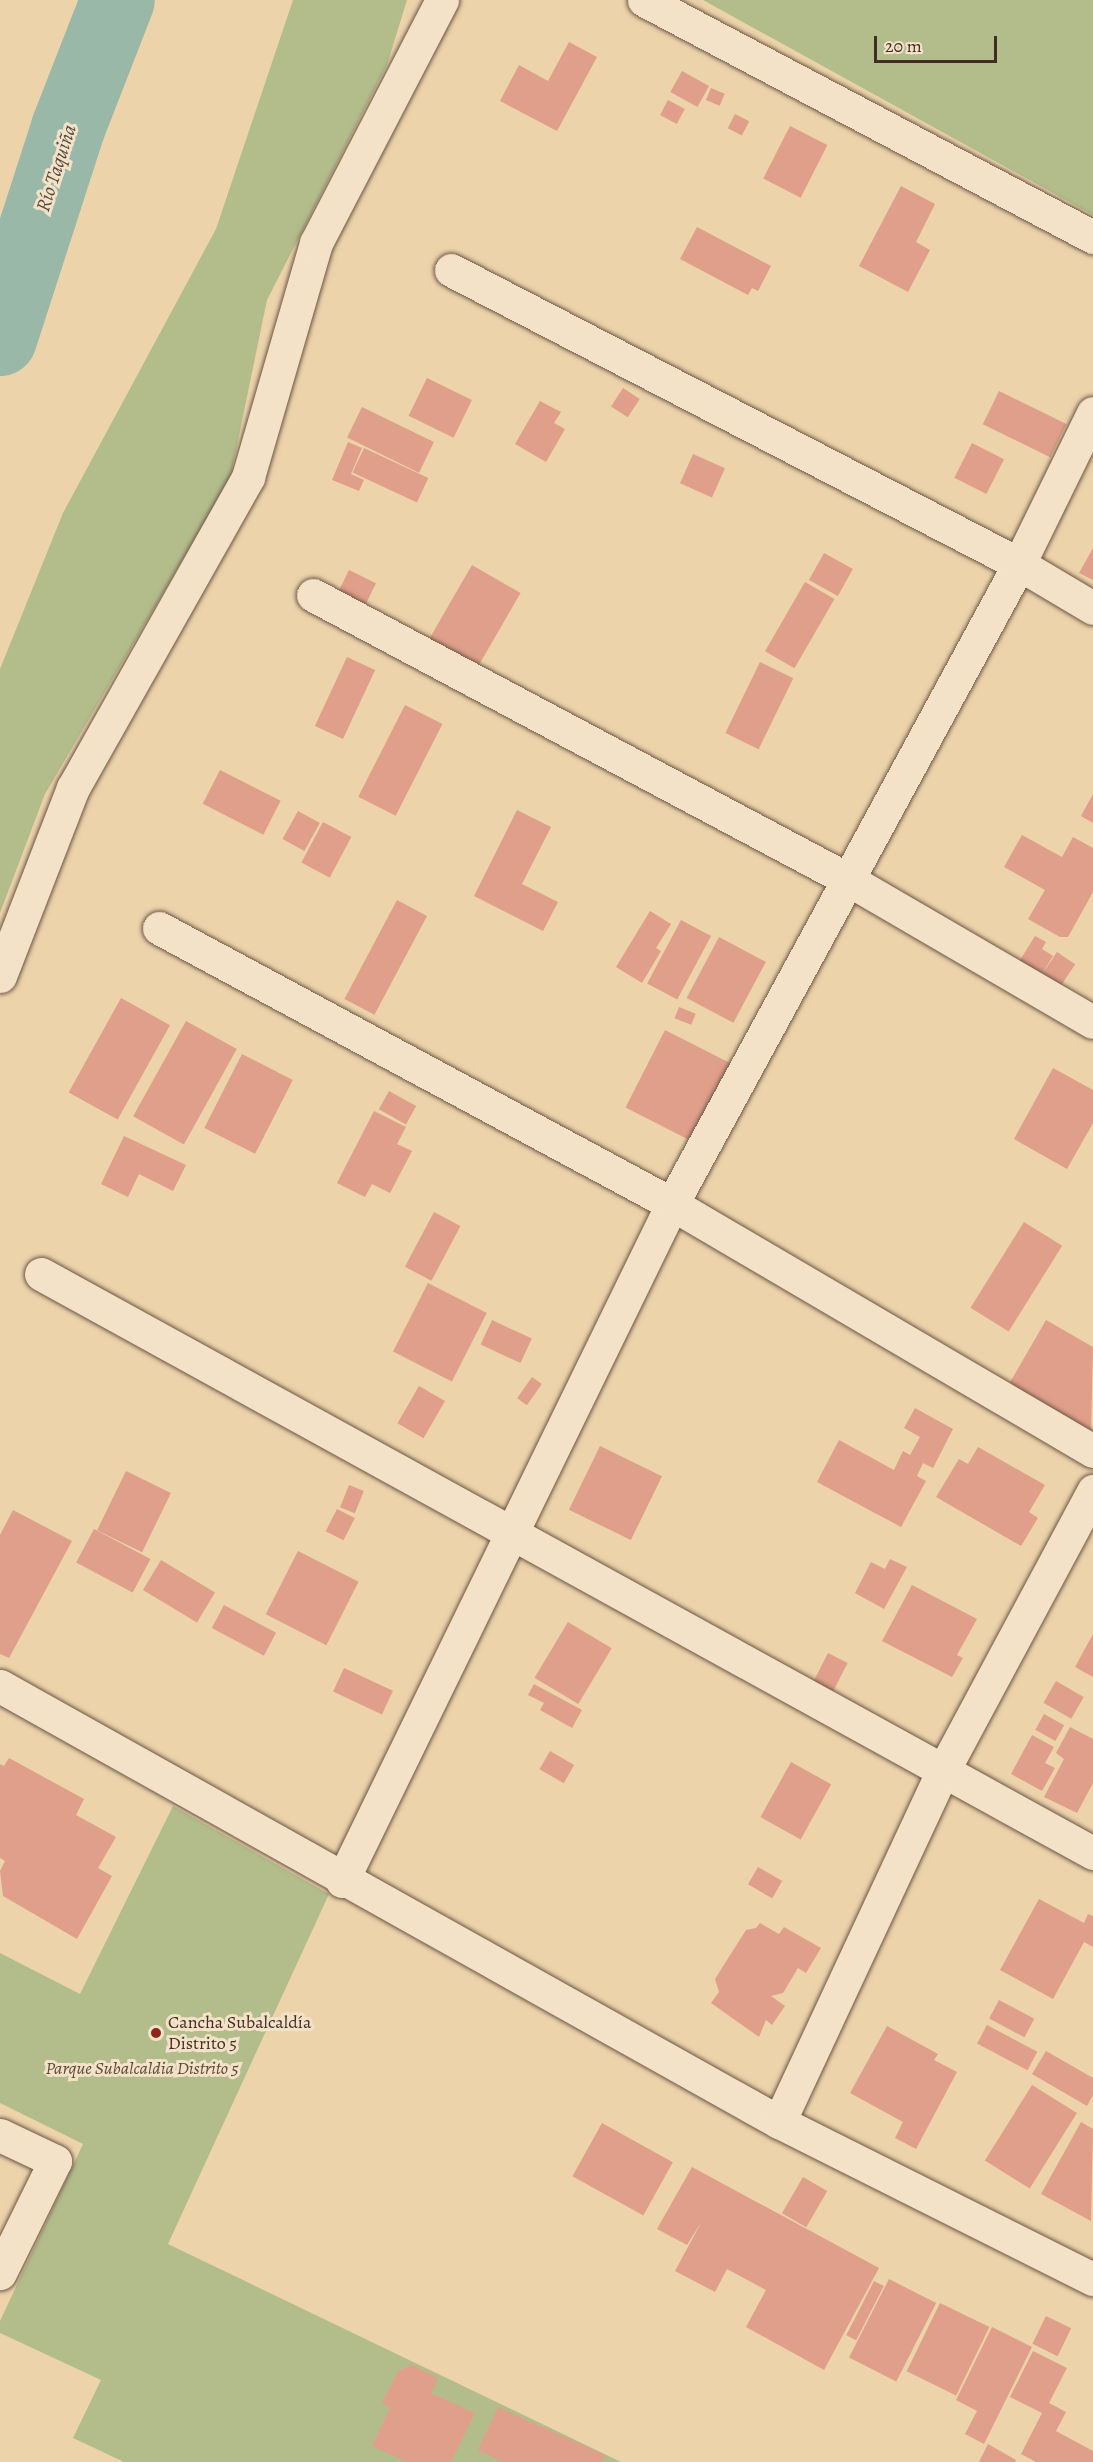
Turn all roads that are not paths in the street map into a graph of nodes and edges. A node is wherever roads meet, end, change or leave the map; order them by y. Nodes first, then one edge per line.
1 (442, 0) edge
2 (644, 0) edge
3 (1093, 237) edge
4 (451, 270) dead end
5 (1093, 413) edge
6 (1019, 564) junction
7 (313, 595) dead end
8 (1093, 608) edge
9 (849, 880) junction
10 (159, 928) dead end
11 (0, 976) edge
12 (1093, 1022) edge
13 (672, 1204) junction
14 (41, 1274) dead end
15 (1093, 1451) edge
16 (1093, 1491) edge
17 (511, 1530) junction
18 (0, 1686) edge
19 (942, 1771) junction
20 (1093, 1853) edge
21 (342, 1881) junction
22 (779, 2122) junction
23 (0, 2135) edge
24 (0, 2273) edge
25 (1093, 2279) edge

1 - 11 street
2 - 3 street
4 - 6 street
5 - 6 street
6 - 8 street
6 - 9 street
7 - 9 street
9 - 12 street
9 - 13 street
10 - 13 street
13 - 15 street
13 - 17 street
14 - 17 street
16 - 19 street
17 - 19 street
17 - 21 street
18 - 21 street
19 - 20 street
19 - 22 street
21 - 22 street
22 - 25 street
23 - 24 street

